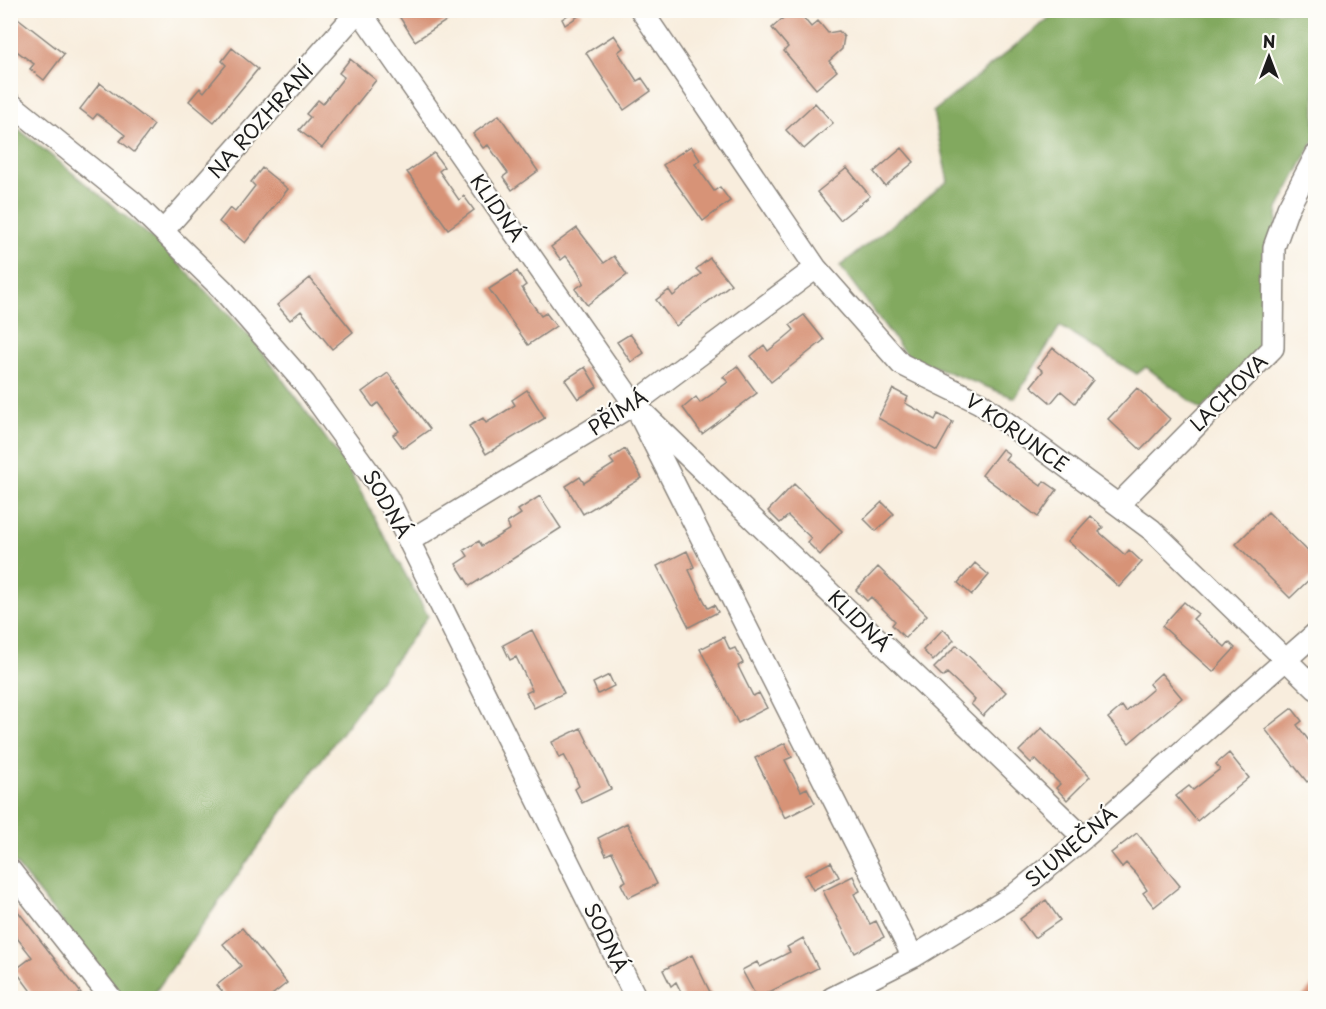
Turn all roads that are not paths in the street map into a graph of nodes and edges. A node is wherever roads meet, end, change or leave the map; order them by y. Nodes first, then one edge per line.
1 (641, 10) edge
2 (359, 11) edge
3 (10, 103) edge
4 (1316, 155) edge
5 (163, 231) junction
6 (816, 268) junction
7 (634, 404) junction
8 (1118, 505) junction
9 (408, 541) junction
10 (1316, 633) edge
11 (1285, 658) junction
12 (1316, 689) edge
13 (1084, 838) junction
14 (10, 870) edge
15 (913, 957) junction
16 (111, 999) edge
17 (636, 999) edge
18 (832, 999) edge

1 - 6 street, V KORUNCE
2 - 5 street, NA ROZHRANÍ
2 - 7 street, KLIDNÁ
3 - 5 street, SODNÁ
4 - 8 street, LACHOVA
5 - 9 street, SODNÁ
6 - 7 street, PŘÍMÁ
6 - 8 street, V KORUNCE
7 - 9 street, PŘÍMÁ
7 - 13 street, KLIDNÁ
7 - 15 street, KLIDNÁ
8 - 11 street, V KORUNCE
9 - 17 street, SODNÁ
10 - 11 street, SLUNEČNÁ
11 - 12 street, V KORUNCE
11 - 13 street, SLUNEČNÁ
13 - 15 street, SLUNEČNÁ
14 - 16 street
15 - 18 street, SLUNEČNÁ

